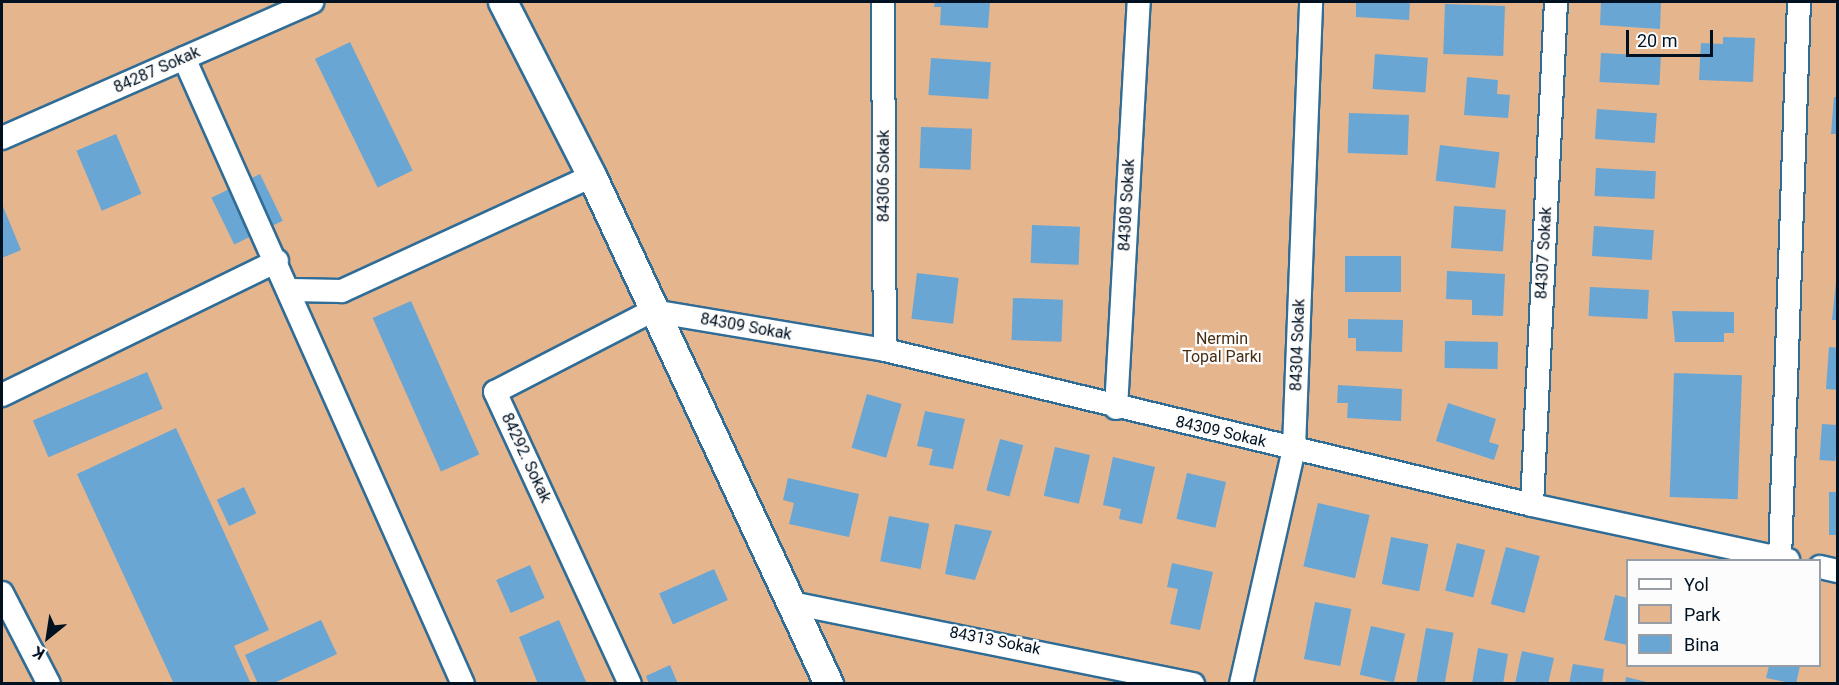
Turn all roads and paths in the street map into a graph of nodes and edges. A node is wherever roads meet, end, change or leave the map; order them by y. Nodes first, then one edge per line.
1 (312, 2) edge
2 (503, 2) edge
3 (883, 2) edge
4 (1138, 2) edge
5 (1311, 2) edge
6 (1556, 2) edge
7 (1799, 2) edge
8 (184, 58) junction
9 (2, 138) edge
10 (592, 176) junction
11 (278, 261) junction
12 (291, 290) junction
13 (652, 311) junction
14 (885, 350) junction
15 (2, 395) edge
16 (1116, 408) junction
17 (1294, 448) junction
18 (1532, 506) junction
19 (1779, 559) edge
20 (1784, 559) edge
21 (1821, 567) edge
22 (1838, 571) edge
23 (2, 593) edge
24 (796, 604) junction
25 (1148, 677) edge
26 (49, 684) edge
27 (463, 684) edge
28 (630, 684) edge
29 (829, 684) edge
30 (1193, 684) edge
31 (1241, 684) edge

1 - 8 street, 84287 Sokak
2 - 10 street
3 - 14 street, 84306 Sokak
4 - 16 street, 84308 Sokak
5 - 17 street, 84304 Sokak
6 - 18 street, 84307 Sokak
7 - 20 street
8 - 9 street, 84287 Sokak
8 - 11 street
10 - 12 street
10 - 13 street
11 - 12 street
11 - 15 street
12 - 27 street
13 - 14 street, 84309 Sokak
13 - 24 street
13 - 28 street, 84292. Sokak
14 - 16 street, 84309 Sokak
16 - 17 street, 84309 Sokak
17 - 18 street, 84309 Sokak
17 - 31 street, 84304 Sokak
18 - 19 street, 84309 Sokak
21 - 22 street
23 - 26 street
24 - 25 street, 84313 Sokak
24 - 29 street
25 - 30 street, 84313 Sokak

